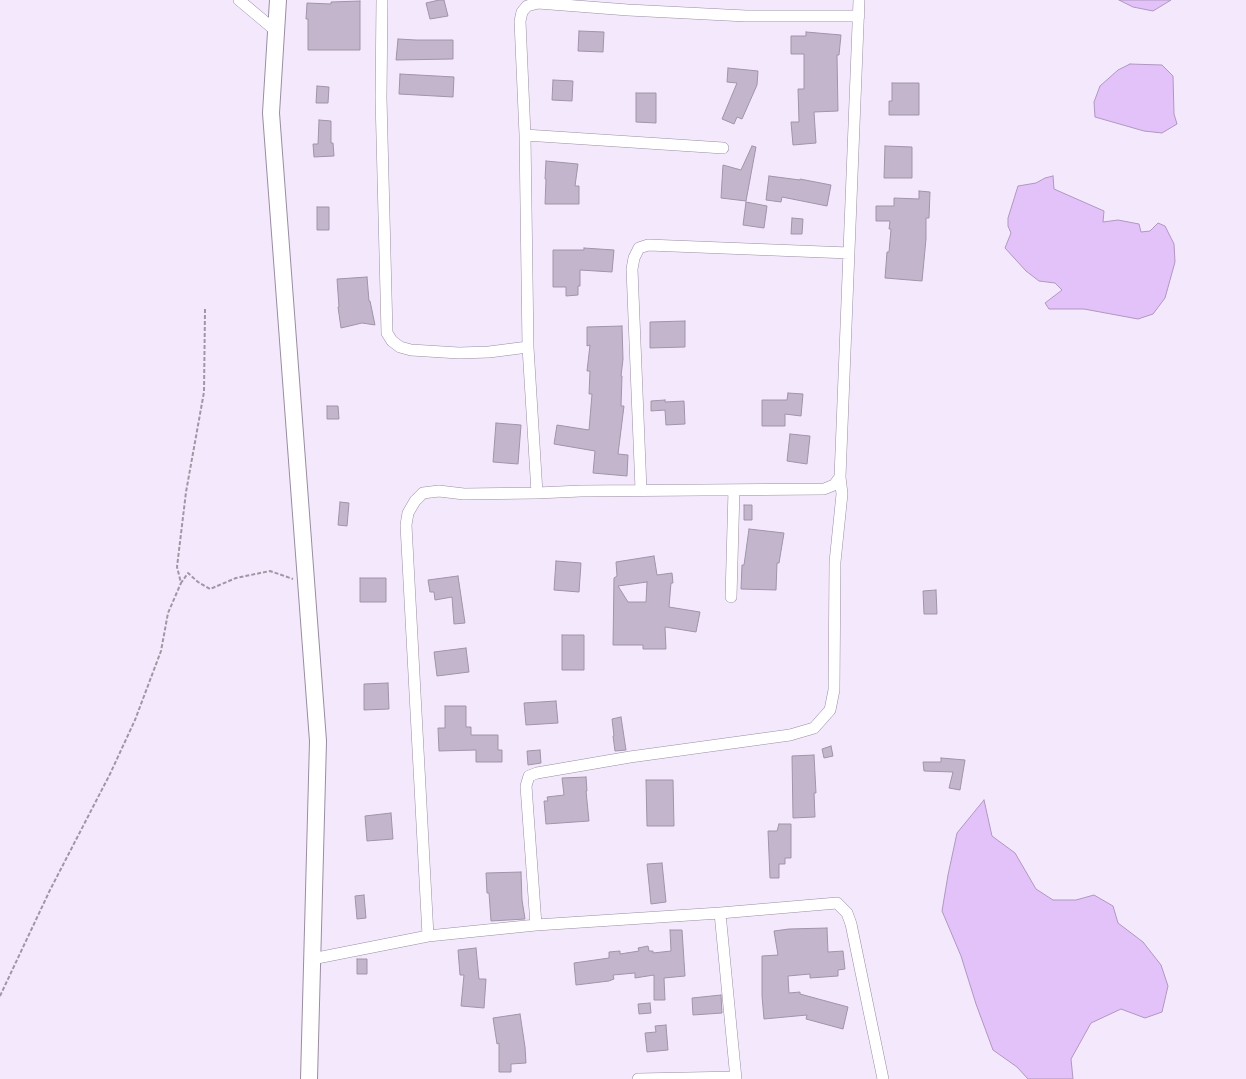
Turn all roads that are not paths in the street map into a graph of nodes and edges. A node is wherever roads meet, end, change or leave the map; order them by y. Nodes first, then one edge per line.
1 (239, 0) edge
2 (278, 0) edge
3 (382, 0) edge
4 (859, 0) edge
5 (859, 16) junction
6 (276, 31) junction
7 (525, 135) junction
8 (723, 148) dead end
9 (849, 253) junction
10 (528, 347) junction
11 (840, 477) junction
12 (641, 490) junction
13 (734, 490) junction
14 (537, 493) junction
15 (732, 597) dead end
16 (720, 913) junction
17 (536, 926) junction
18 (428, 936) junction
19 (312, 959) junction
20 (736, 1078) edge
21 (309, 1079) edge
22 (638, 1079) edge
23 (883, 1079) edge

1 - 6 street
2 - 6 main road
3 - 10 street
4 - 5 street
5 - 7 street
5 - 9 street
6 - 19 main road
7 - 8 street
7 - 10 street
9 - 11 street
9 - 12 street
10 - 14 street
11 - 13 street
11 - 17 street
12 - 13 street
12 - 14 street
13 - 15 street
14 - 18 street
16 - 17 street
16 - 20 street
16 - 23 street
17 - 18 street
18 - 19 street
19 - 21 main road
20 - 22 street

